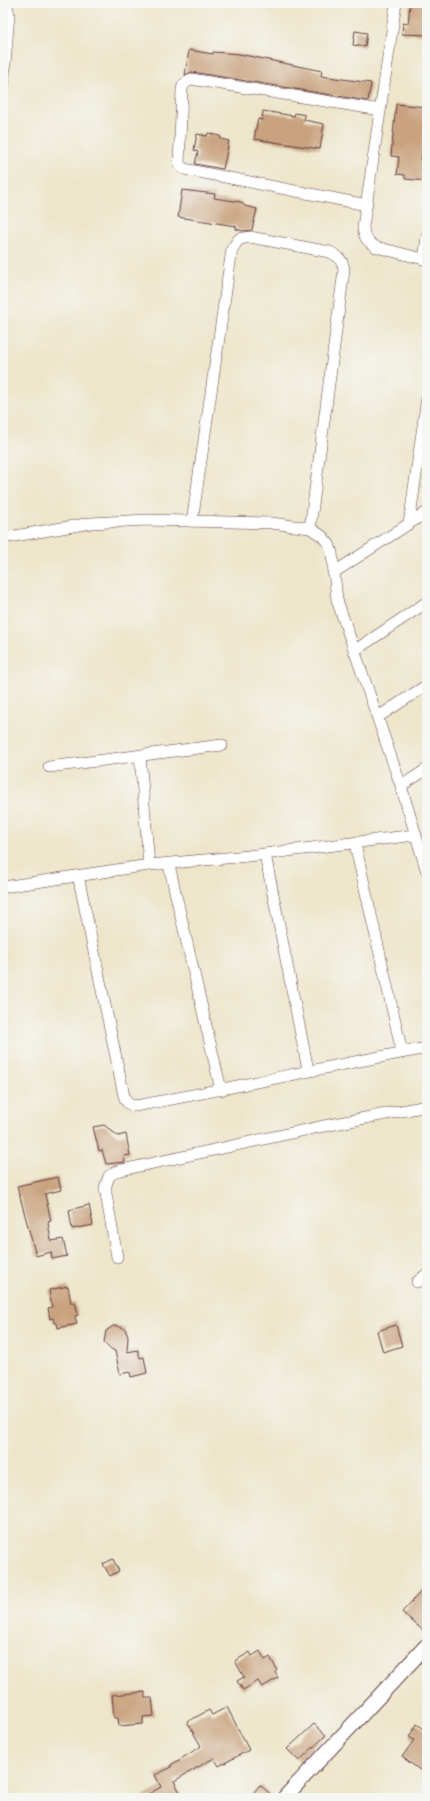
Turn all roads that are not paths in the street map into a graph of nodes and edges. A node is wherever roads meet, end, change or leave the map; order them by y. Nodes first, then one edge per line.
1 (6, 3) edge
2 (396, 3) edge
3 (3, 90) edge
4 (380, 110) junction
5 (366, 205) junction
6 (427, 237) edge
7 (426, 259) edge
8 (427, 397) edge
9 (427, 512) edge
10 (192, 522) junction
11 (409, 524) junction
12 (310, 528) junction
13 (3, 538) edge
14 (333, 573) junction
15 (427, 602) edge
16 (354, 651) junction
17 (427, 685) edge
18 (378, 717) junction
19 (222, 745) dead end
20 (140, 755) junction
21 (49, 767) dead end
22 (427, 769) edge
23 (401, 786) junction
24 (415, 836) junction
25 (355, 844) junction
26 (265, 854) junction
27 (149, 865) junction
28 (169, 865) junction
29 (427, 872) edge
30 (78, 875) junction
31 (3, 887) edge
32 (427, 1048) edge
33 (402, 1052) junction
34 (308, 1070) junction
35 (221, 1090) junction
36 (427, 1106) edge
37 (117, 1257) dead end
38 (427, 1274) edge
39 (417, 1282) dead end
40 (427, 1645) edge
41 (284, 1798) edge

1 - 3 street
2 - 4 street
4 - 5 street
4 - 5 street
5 - 7 street
6 - 7 street
8 - 11 street
9 - 11 street
10 - 12 street
10 - 12 street
10 - 13 street
11 - 14 street
12 - 14 street
14 - 16 street
15 - 16 street
16 - 18 street
17 - 18 street
18 - 23 street
19 - 20 street
20 - 21 street
20 - 27 street
22 - 23 street
23 - 24 street
24 - 25 street
24 - 29 street
25 - 26 street
25 - 33 street
26 - 28 street
26 - 34 street
27 - 28 street
27 - 30 street
28 - 35 street
30 - 31 street
30 - 35 street
32 - 33 street
33 - 34 street
34 - 35 street
36 - 37 street
38 - 39 street
40 - 41 street

